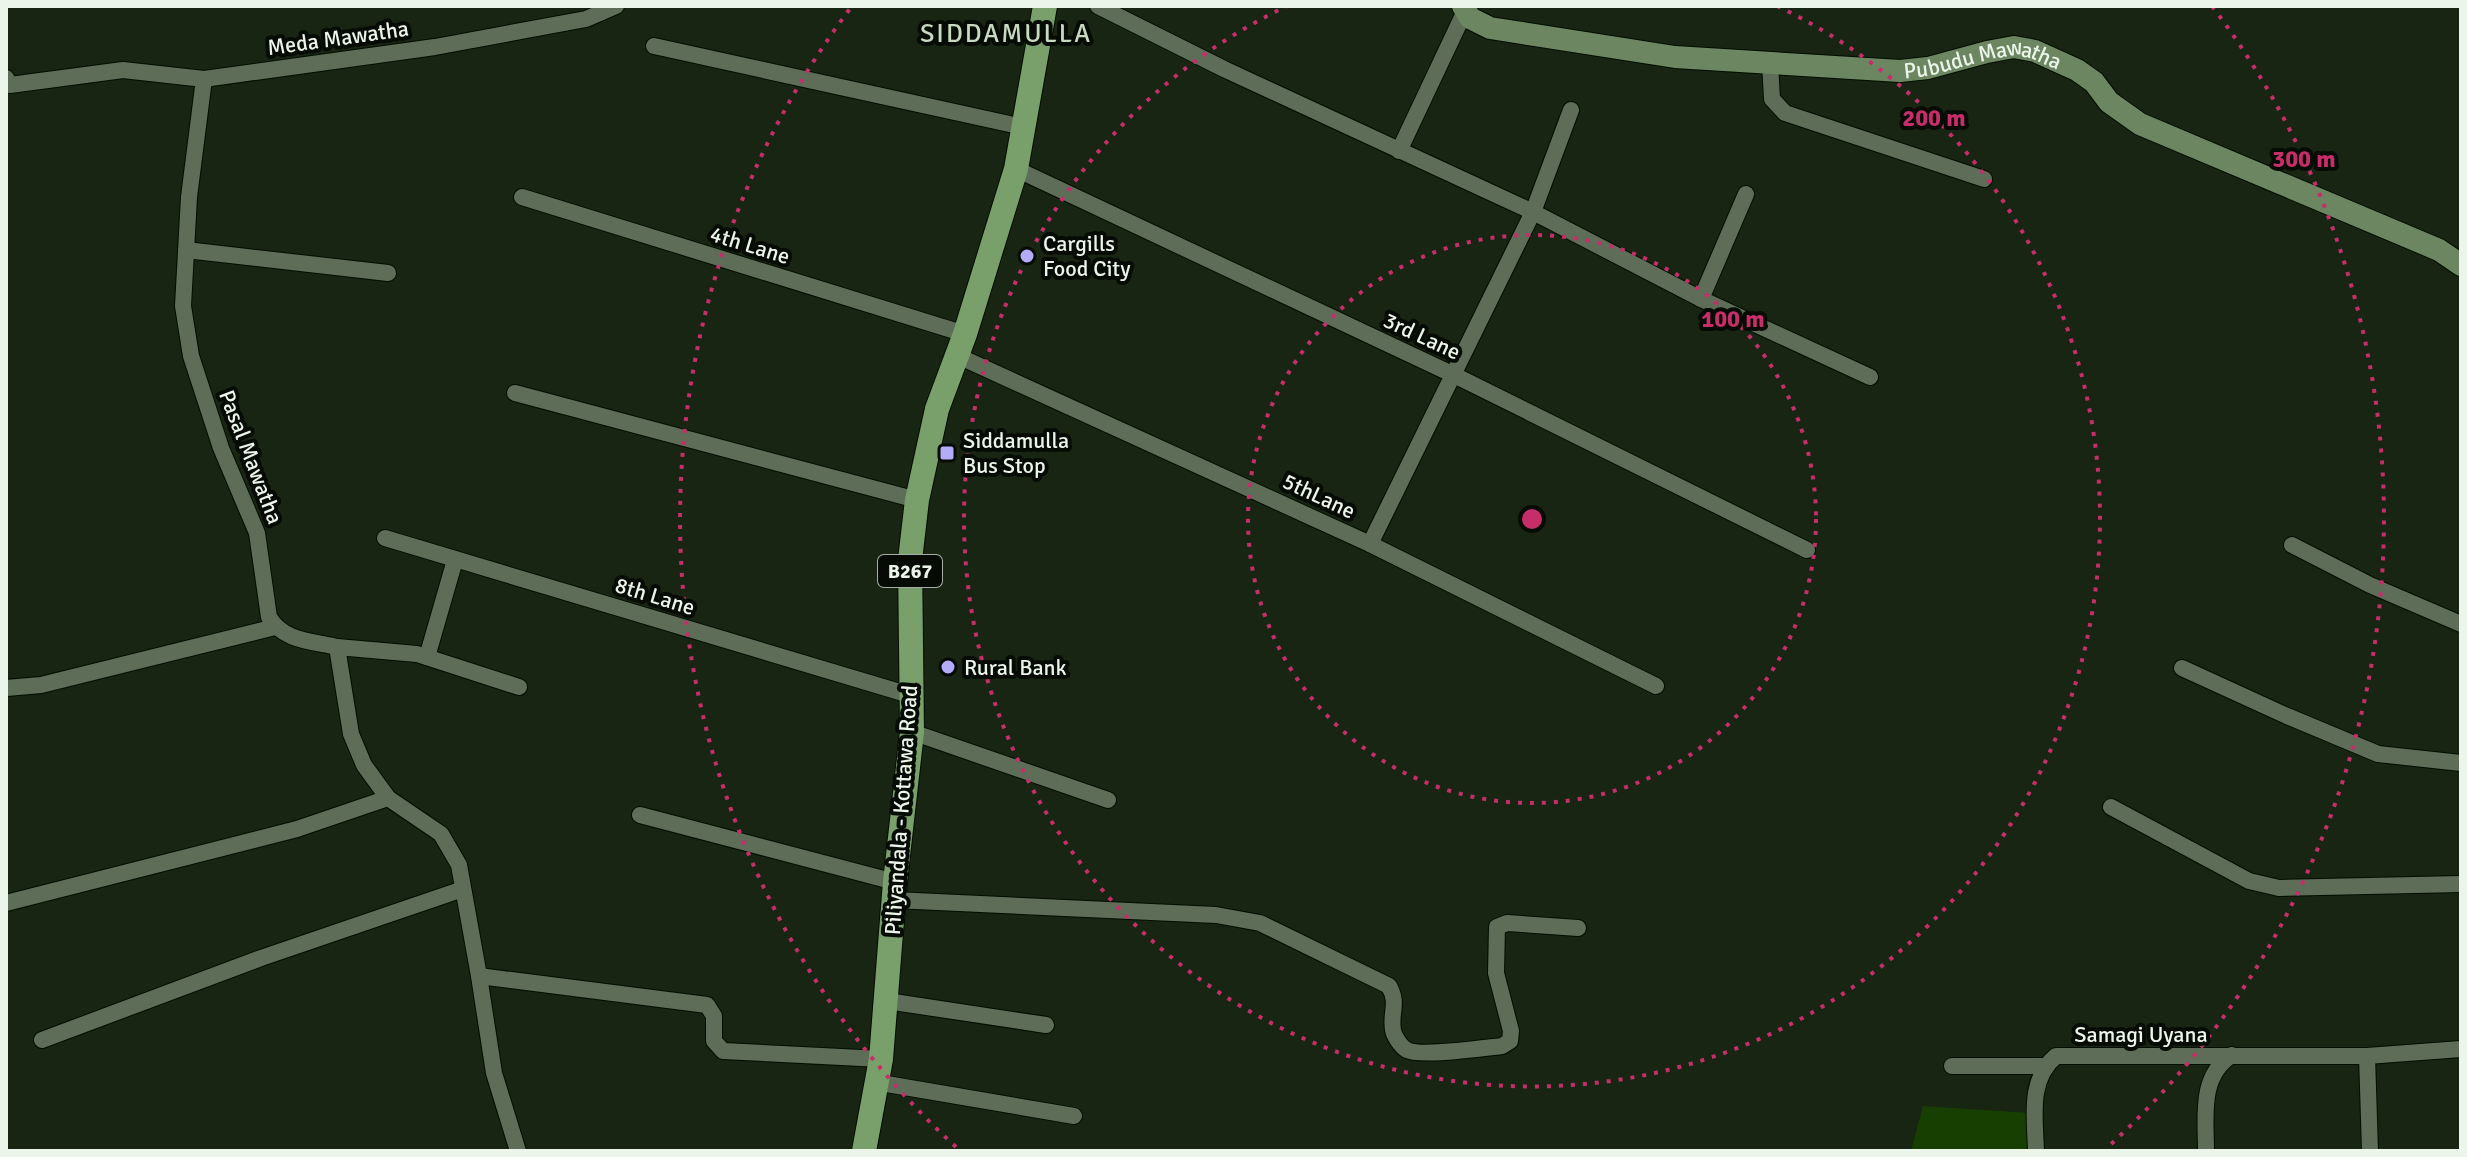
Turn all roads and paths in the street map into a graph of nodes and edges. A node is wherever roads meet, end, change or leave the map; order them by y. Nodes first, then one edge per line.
1 (616, 6) edge
2 (1045, 6) edge
3 (1098, 6) edge
4 (1464, 8) edge
5 (654, 46) dead end
6 (1770, 63) junction
7 (6, 78) edge
8 (204, 79) junction
9 (1571, 110) dead end
10 (1023, 127) junction
11 (1399, 151) junction
12 (1016, 169) junction
13 (1984, 179) dead end
14 (1746, 194) dead end
15 (522, 197) dead end
16 (1533, 212) junction
17 (186, 250) junction
18 (2461, 265) edge
19 (388, 273) dead end
20 (1701, 299) junction
21 (962, 345) junction
22 (1454, 375) junction
23 (1870, 377) dead end
24 (515, 393) dead end
25 (917, 500) junction
26 (385, 538) dead end
27 (1370, 544) junction
28 (2292, 545) dead end
29 (1807, 550) dead end
30 (455, 560) junction
31 (2461, 624) edge
32 (275, 627) junction
33 (337, 647) junction
34 (427, 657) junction
35 (2182, 668) dead end
36 (1656, 686) dead end
37 (519, 687) dead end
38 (6, 688) edge
39 (913, 696) junction
40 (912, 732) junction
41 (2461, 763) edge
42 (388, 798) junction
43 (1108, 800) dead end
44 (2111, 807) dead end
45 (640, 815) dead end
46 (2461, 884) edge
47 (463, 889) junction
48 (895, 891) junction
49 (6, 903) edge
50 (1578, 928) dead end
51 (479, 976) junction
52 (887, 1001) junction
53 (1046, 1025) dead end
54 (42, 1040) dead end
55 (2461, 1049) edge
56 (2232, 1055) junction
57 (2367, 1056) junction
58 (1952, 1066) dead end
59 (2044, 1066) junction
60 (878, 1071) junction
61 (1074, 1116) dead end
62 (518, 1151) edge
63 (864, 1151) edge
64 (2036, 1151) edge
65 (2206, 1151) edge
66 (2370, 1151) edge

1 - 8 street, Meda Mawatha
2 - 10 main road, Piliyandala - Kottawa Road / B267
3 - 11 street
4 - 6 street, Pubudu Mawatha
4 - 11 street
5 - 10 street
6 - 13 street
6 - 18 street, Pubudu Mawatha
7 - 8 street
8 - 17 street, Pasal Mawatha
9 - 16 street
10 - 12 main road, Piliyandala - Kottawa Road / B267
11 - 16 street
12 - 21 main road, Piliyandala - Kottawa Road / B267
12 - 22 street, 3rd Lane
14 - 20 street
15 - 21 street, 4th Lane
16 - 20 street
16 - 22 street
17 - 19 street
17 - 32 street, Pasal Mawatha
20 - 23 street
21 - 25 main road, Piliyandala - Kottawa Road / B267
21 - 27 street, 5thLane
22 - 27 street
22 - 29 street, 3rd Lane
24 - 25 street
25 - 39 main road, Piliyandala - Kottawa Road / B267
26 - 30 street, 8th Lane
27 - 36 street, 5thLane
28 - 31 street
30 - 34 street
30 - 39 street, 8th Lane
32 - 33 street
32 - 38 street
33 - 34 street
33 - 42 street
34 - 37 street
35 - 41 street
39 - 40 main road, Piliyandala - Kottawa Road / B267
40 - 43 street
40 - 48 main road, Piliyandala - Kottawa Road / B267
42 - 47 street
42 - 49 street
44 - 46 street
45 - 48 street
47 - 51 street
47 - 54 street
48 - 50 street
48 - 52 main road, Piliyandala - Kottawa Road / B267
51 - 60 street
51 - 62 street
52 - 53 street
52 - 60 main road, Piliyandala - Kottawa Road / B267
55 - 57 street, Samagi Uyana
56 - 57 street, Samagi Uyana
56 - 59 street, Samagi Uyana
56 - 65 street, Samagi Uyana
57 - 66 street
58 - 59 street, Samagi Uyana
59 - 64 street
60 - 61 street
60 - 63 main road, Piliyandala - Kottawa Road / B267

